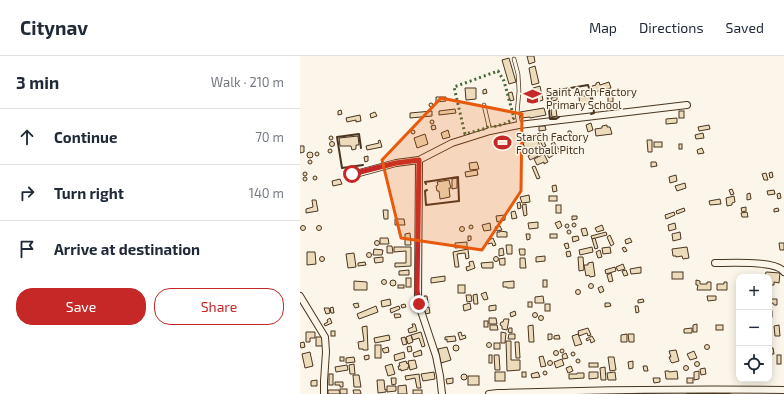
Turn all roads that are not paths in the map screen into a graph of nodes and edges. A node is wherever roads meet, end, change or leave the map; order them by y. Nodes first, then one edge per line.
1 (514, 59) dead end
2 (484, 105) dead end
3 (687, 106) dead end
4 (519, 124) junction
5 (490, 131) junction
6 (419, 160) junction
7 (352, 174) dead end
8 (715, 263) dead end
9 (784, 272) edge
10 (300, 296) edge
11 (784, 390) edge
12 (640, 392) edge
13 (324, 394) edge
14 (442, 394) edge
15 (489, 394) edge

1 - 4 lane
2 - 5 lane
3 - 4 street
4 - 5 street
5 - 6 street
6 - 7 street
6 - 14 street
8 - 9 street
10 - 13 street
11 - 12 street
12 - 15 street

